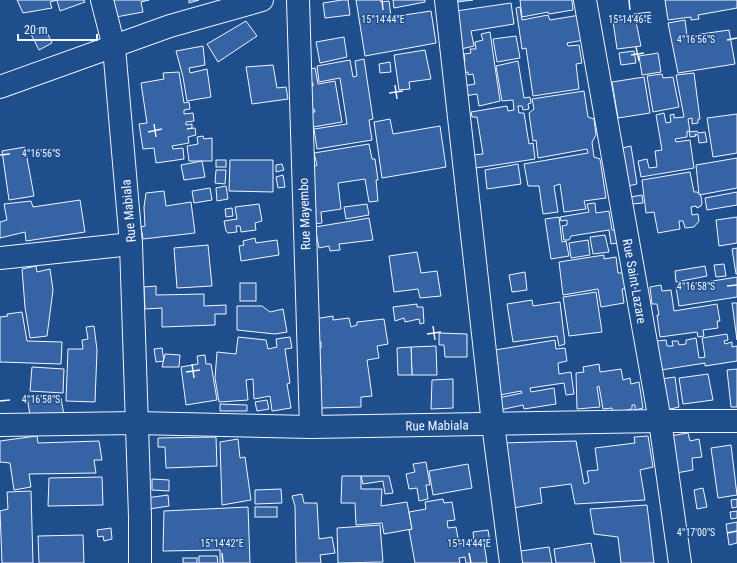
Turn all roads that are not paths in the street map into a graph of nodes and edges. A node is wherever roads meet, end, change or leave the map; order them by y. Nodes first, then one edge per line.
1 (102, 0) edge
2 (262, 0) edge
3 (298, 0) edge
4 (446, 0) edge
5 (585, 0) edge
6 (114, 47) junction
7 (0, 87) edge
8 (131, 244) junction
9 (0, 258) edge
10 (660, 421) junction
11 (737, 421) edge
12 (136, 423) junction
13 (493, 424) junction
14 (0, 425) edge
15 (310, 427) junction
16 (140, 563) edge
17 (511, 563) edge
18 (680, 563) edge

1 - 6 street, Rue Mabiala
2 - 6 street
3 - 15 street, Rue Mayembo
4 - 13 street
5 - 10 street, Rue Saint-Lazare
6 - 7 street
6 - 8 street, Rue Mabiala
8 - 9 street
8 - 12 street, Rue Mabiala
10 - 11 street, Rue Mabiala
10 - 13 street, Rue Mabiala
10 - 18 street, Rue Saint-Lazare
12 - 14 street, Rue Mabiala
12 - 15 street, Rue Mabiala
12 - 16 street, Rue Mabiala
13 - 15 street, Rue Mabiala
13 - 17 street

